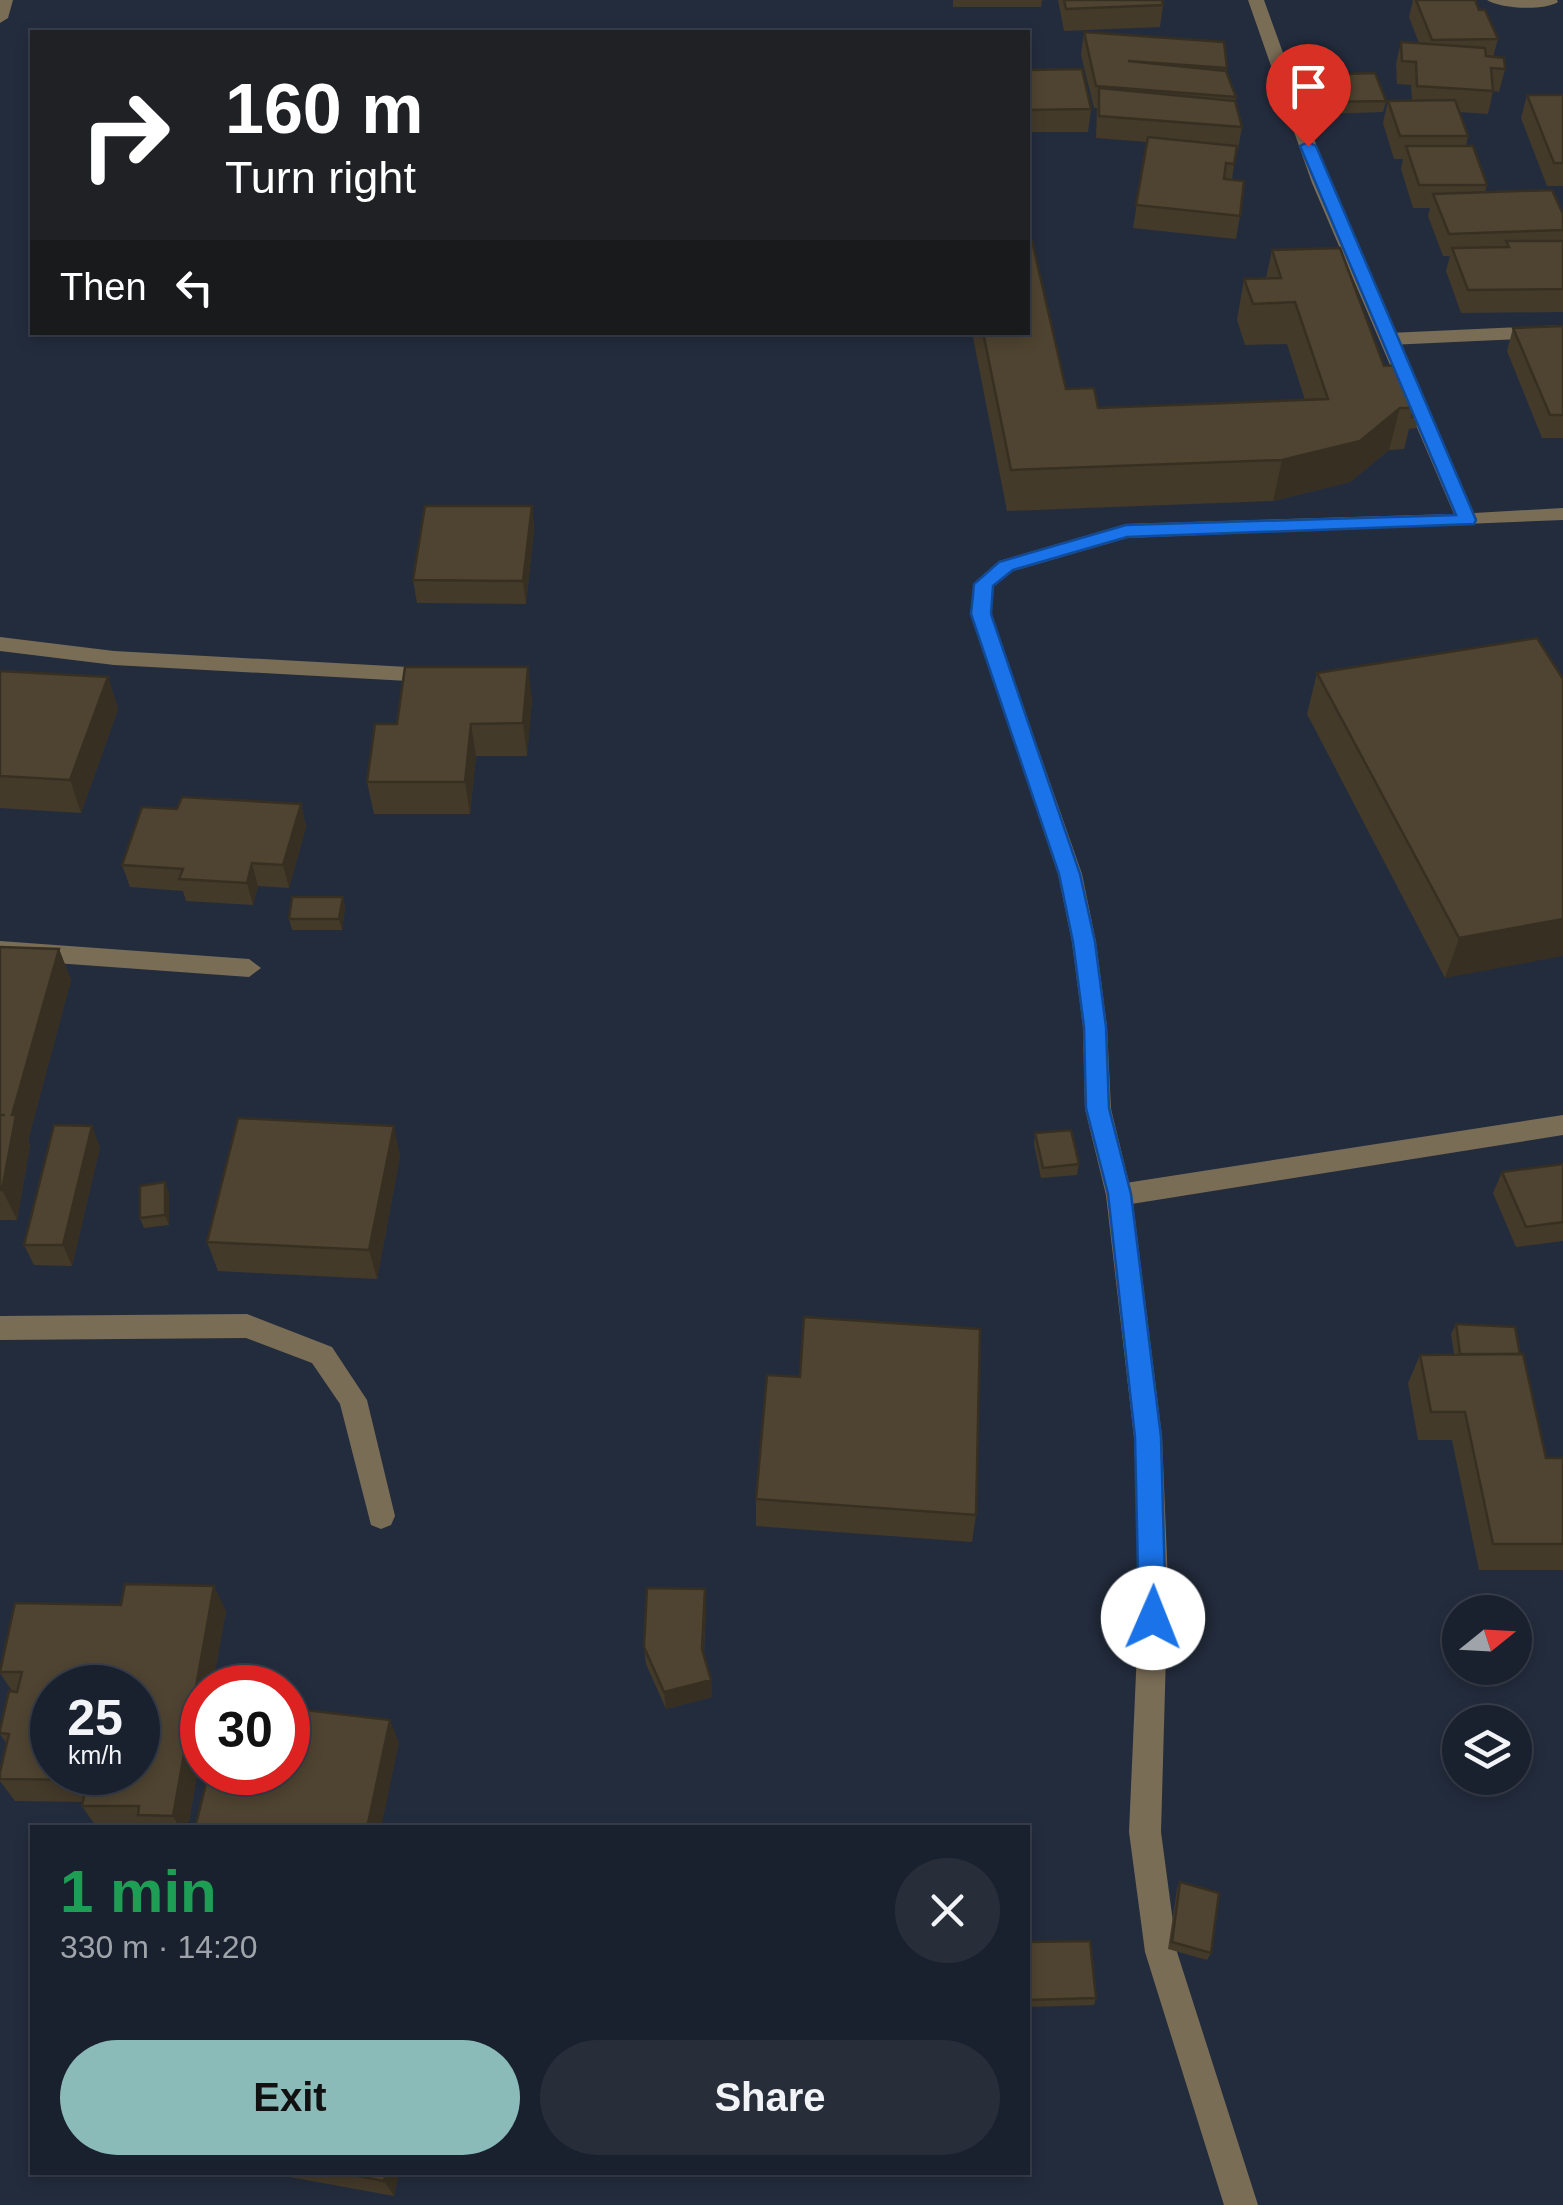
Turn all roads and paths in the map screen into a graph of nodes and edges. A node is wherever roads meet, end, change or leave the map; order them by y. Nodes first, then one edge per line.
1 (5, 0) edge
2 (1256, 0) edge
3 (1495, 0) edge
4 (1550, 2) edge
5 (0, 18) edge
6 (1563, 331) edge
7 (1389, 339) junction
8 (1563, 514) edge
9 (1467, 520) junction
10 (0, 644) edge
11 (408, 674) edge
12 (0, 950) edge
13 (250, 968) dead end
14 (1563, 1124) edge
15 (1119, 1194) junction
16 (0, 1328) edge
17 (381, 1516) dead end
18 (1241, 2205) edge

1 - 5 street
2 - 7 street
3 - 4 street
6 - 7 street
7 - 9 street
8 - 9 street
9 - 15 street
10 - 11 street
12 - 13 street
14 - 15 street
15 - 18 street
16 - 17 street

